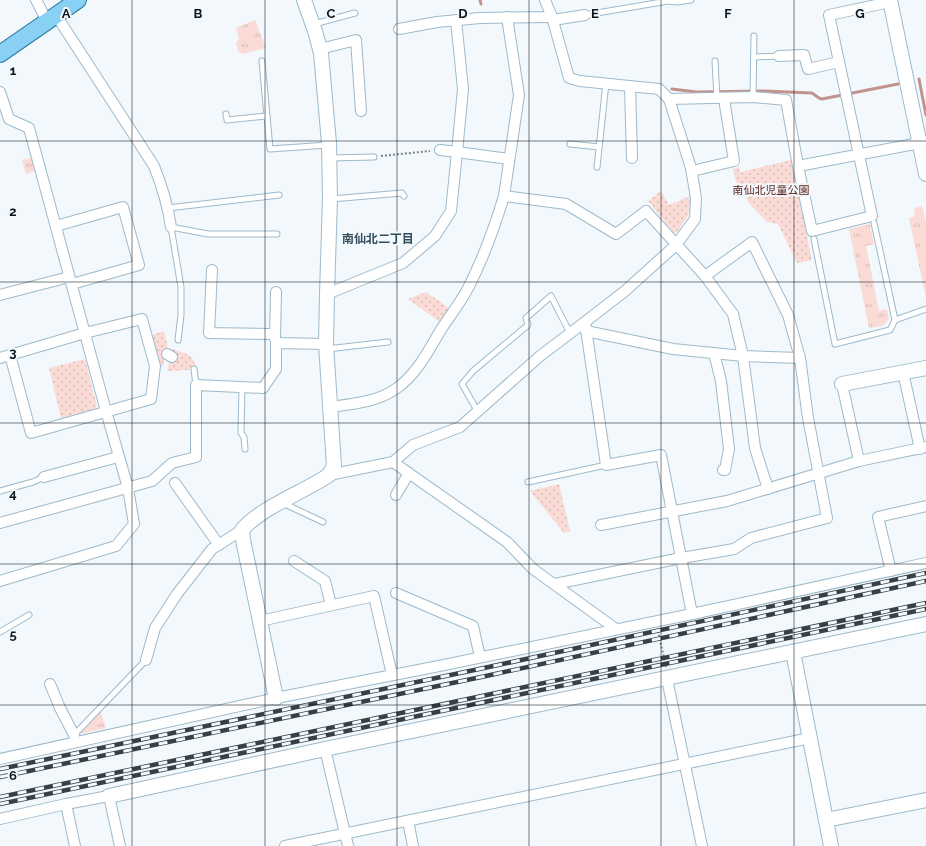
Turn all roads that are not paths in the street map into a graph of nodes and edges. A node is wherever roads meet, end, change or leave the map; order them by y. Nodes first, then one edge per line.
1 (36, 0) edge
2 (78, 0) edge
3 (304, 0) edge
4 (545, 0) edge
5 (691, 0) edge
6 (890, 1) edge
7 (355, 13) dead end
8 (585, 15) joint
9 (49, 17) junction
10 (507, 17) junction
11 (552, 18) junction
12 (456, 20) junction
13 (313, 24) junction
14 (399, 29) dead end
15 (754, 36) dead end
16 (320, 49) junction
17 (0, 54) edge
18 (779, 56) joint
19 (754, 57) junction
20 (262, 61) dead end
21 (715, 61) dead end
22 (839, 62) junction
23 (606, 84) junction
24 (630, 86) junction
25 (0, 92) edge
26 (753, 93) junction
27 (718, 95) junction
28 (669, 99) junction
29 (361, 111) dead end
30 (226, 114) dead end
31 (267, 116) junction
32 (923, 142) edge
33 (570, 144) dead end
34 (599, 147) junction
35 (440, 150) road end
36 (329, 152) junction
37 (457, 152) junction
38 (860, 154) junction
39 (374, 157) road end
40 (509, 158) junction
41 (632, 158) dead end
42 (798, 166) junction
43 (597, 167) dead end
44 (692, 170) junction
45 (926, 174) edge
46 (279, 195) dead end
47 (404, 196) dead end
48 (504, 196) junction
49 (330, 199) junction
50 (168, 208) junction
51 (874, 223) dead end
52 (56, 226) junction
53 (171, 228) junction
54 (277, 234) dead end
55 (814, 239) dead end
56 (676, 245) junction
57 (212, 270) dead end
58 (705, 276) junction
59 (70, 280) junction
60 (276, 292) dead end
61 (327, 294) junction
62 (0, 295) edge
63 (926, 309) edge
64 (895, 320) junction
65 (585, 326) junction
66 (84, 333) junction
67 (570, 333) junction
68 (275, 339) junction
69 (178, 340) dead end
70 (388, 342) dead end
71 (326, 346) junction
72 (714, 353) junction
73 (5, 356) edge
74 (743, 356) junction
75 (800, 358) junction
76 (926, 368) edge
77 (194, 369) dead end
78 (903, 372) junction
79 (842, 384) joint
80 (196, 385) junction
81 (242, 387) junction
82 (330, 407) junction
83 (106, 412) junction
84 (478, 412) junction
85 (923, 448) edge
86 (245, 449) dead end
87 (118, 457) junction
88 (859, 460) junction
89 (393, 462) junction
90 (606, 465) junction
91 (723, 470) dead end
92 (818, 472) junction
93 (409, 474) junction
94 (329, 475) junction
95 (44, 477) joint
96 (528, 482) dead end
97 (175, 483) dead end
98 (128, 488) junction
99 (768, 489) junction
100 (0, 491) edge
101 (396, 495) dead end
102 (284, 501) junction
103 (926, 506) edge
104 (672, 511) junction
105 (323, 522) dead end
106 (0, 523) edge
107 (601, 525) dead end
108 (242, 530) junction
109 (219, 545) junction
110 (681, 558) junction
111 (294, 561) dead end
112 (926, 563) edge
113 (891, 571) junction
114 (0, 581) edge
115 (555, 584) junction
116 (396, 593) dead end
117 (331, 605) junction
118 (692, 614) junction
119 (29, 615) dead end
120 (260, 621) junction
121 (926, 624) edge
122 (616, 629) junction
123 (0, 632) edge
124 (793, 652) junction
125 (480, 657) junction
126 (146, 660) joint
127 (392, 675) junction
128 (667, 679) junction
129 (50, 684) dead end
130 (276, 698) junction
131 (810, 738) junction
132 (75, 739) junction
133 (325, 749) junction
134 (0, 759) edge
135 (685, 763) junction
136 (109, 796) junction
137 (926, 800) edge
138 (66, 804) junction
139 (0, 819) edge
140 (826, 820) junction
141 (408, 821) junction
142 (345, 834) junction
143 (75, 846) edge
144 (120, 846) edge
145 (285, 846) edge
146 (348, 846) edge
147 (413, 846) edge
148 (702, 846) edge
149 (831, 846) edge

1 - 9 street
2 - 9 main road
3 - 13 street
4 - 11 street
5 - 8 lane
6 - 22 street
6 - 32 street
7 - 13 lane
8 - 11 street
9 - 17 main road
9 - 50 street
10 - 11 street
10 - 12 street
10 - 40 street
11 - 23 street
12 - 14 street
12 - 37 street
13 - 16 street
15 - 19 lane
16 - 29 street
16 - 36 street
18 - 19 lane
18 - 22 street
19 - 26 lane
20 - 31 lane
21 - 27 lane
22 - 38 street
23 - 24 street
23 - 34 lane
24 - 28 street
24 - 41 street
25 - 52 street
26 - 27 street
26 - 42 street
27 - 28 street
27 - 44 street
28 - 44 street
30 - 31 lane
31 - 36 lane
32 - 38 street
32 - 45 street
33 - 34 lane
34 - 43 lane
35 - 37 street
36 - 39 lane
36 - 49 street
37 - 40 street
37 - 61 street
38 - 42 street
38 - 42 street
40 - 48 street
44 - 56 street
46 - 50 lane
47 - 49 lane
48 - 56 street
48 - 82 street
49 - 61 street
50 - 53 street
51 - 64 lane
52 - 59 street
52 - 59 street
53 - 54 lane
53 - 69 lane
55 - 64 lane
56 - 58 street
56 - 65 street
57 - 68 street
58 - 74 street
58 - 75 street
59 - 62 street
59 - 66 street
60 - 68 street
61 - 71 street
63 - 64 lane
65 - 67 street
65 - 72 street
65 - 90 street
66 - 73 street
66 - 83 street
66 - 83 street
67 - 84 street
67 - 84 lane
68 - 71 street
68 - 81 street
70 - 71 lane
71 - 82 street
72 - 74 street
72 - 91 street
73 - 83 street
74 - 75 street
74 - 99 street
75 - 92 street
76 - 78 street
77 - 80 lane
78 - 79 street
78 - 85 street
79 - 88 street
80 - 81 street
80 - 98 street
81 - 86 lane
82 - 94 street
83 - 87 street
84 - 89 street
85 - 88 street
87 - 95 street
87 - 98 street
88 - 92 street
89 - 93 street
89 - 94 street
90 - 96 lane
90 - 104 street
92 - 99 street
92 - 110 street
93 - 101 street
93 - 115 street
94 - 102 street
95 - 100 lane
97 - 109 street
98 - 106 street
98 - 114 street
99 - 104 street
102 - 105 lane
102 - 108 street
103 - 113 street
104 - 107 street
104 - 110 street
108 - 109 street
108 - 120 street
109 - 126 street
110 - 115 street
110 - 118 street
111 - 117 street
112 - 113 street
113 - 118 street
115 - 122 street
116 - 125 street
117 - 120 street
117 - 127 street
118 - 122 street
119 - 123 lane
120 - 130 street
121 - 124 street
122 - 125 street
124 - 128 street
124 - 131 street
125 - 127 street
126 - 132 lane
127 - 130 street
128 - 133 street
128 - 135 street
129 - 132 street
130 - 132 street
131 - 135 street
131 - 140 street
132 - 134 street
133 - 136 street
133 - 142 street
135 - 141 street
135 - 148 street
136 - 138 street
136 - 144 street
137 - 140 street
138 - 139 street
138 - 143 street
140 - 149 street
141 - 142 street
141 - 147 street
142 - 145 street
142 - 146 street

